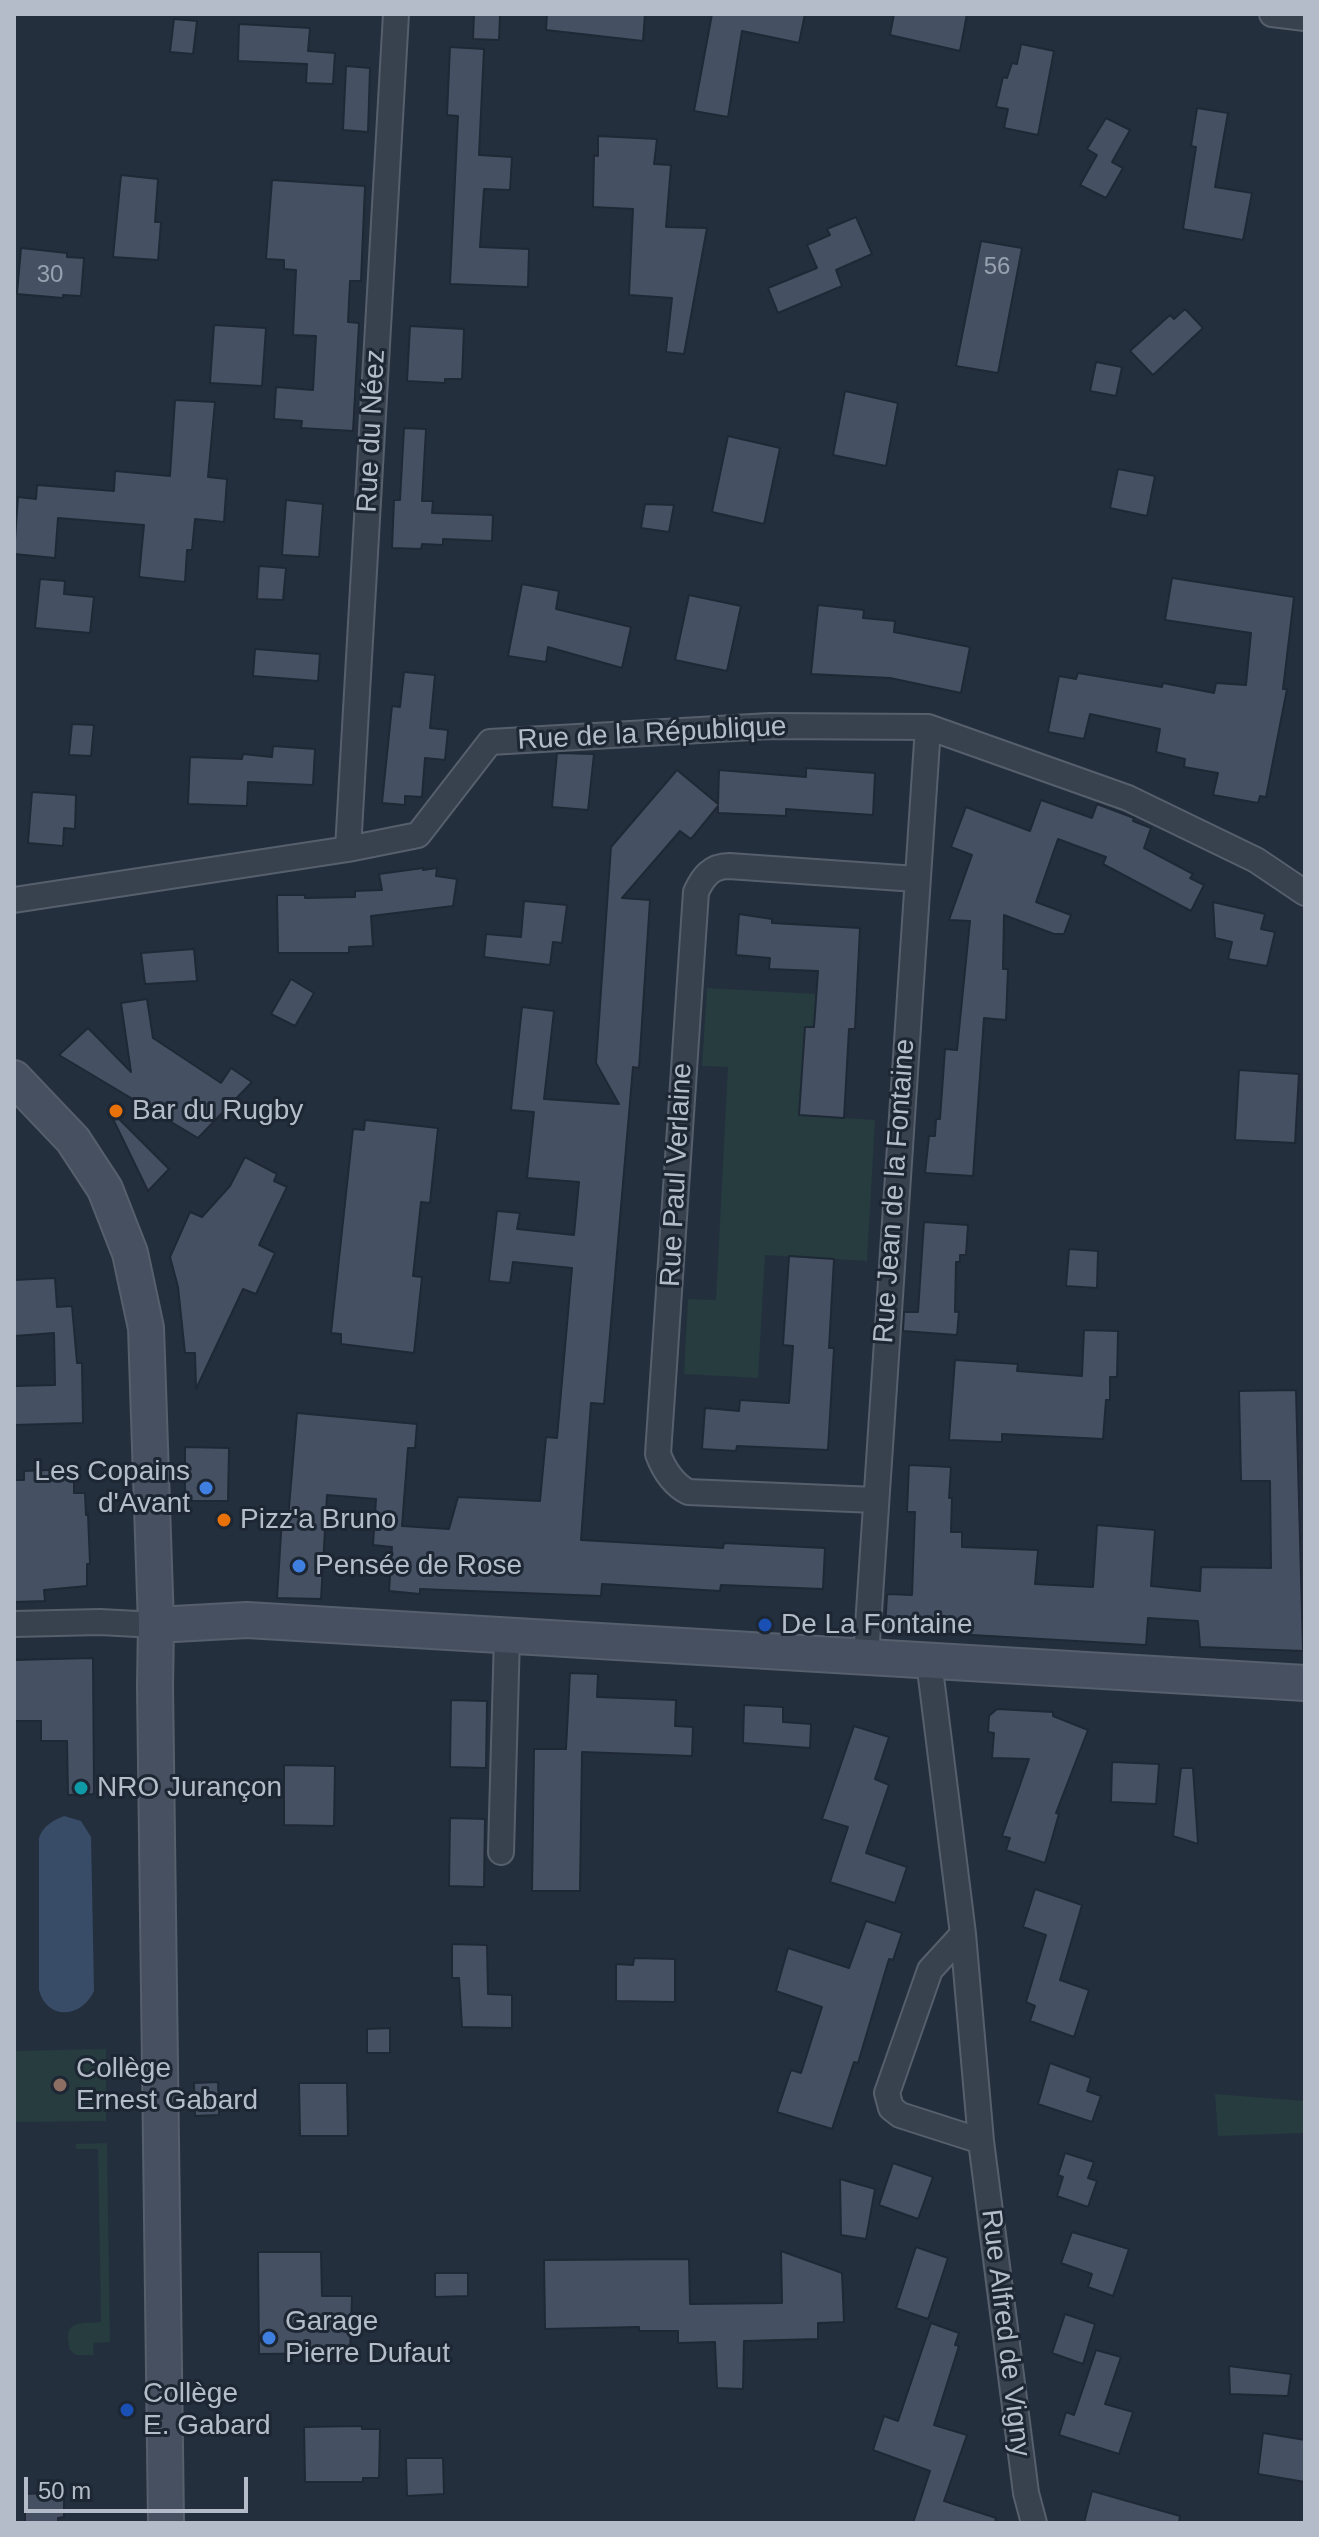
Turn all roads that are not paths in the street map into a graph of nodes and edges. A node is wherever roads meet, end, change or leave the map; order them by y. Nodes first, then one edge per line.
1 (396, 14) edge
2 (1272, 14) edge
3 (1305, 18) edge
4 (928, 727) junction
5 (348, 849) junction
6 (916, 879) junction
7 (1305, 893) edge
8 (14, 900) edge
9 (14, 1078) edge
10 (875, 1500) junction
11 (14, 1624) edge
12 (156, 1625) junction
13 (507, 1636) junction
14 (866, 1656) junction
15 (929, 1661) junction
16 (1305, 1683) edge
17 (501, 1852) dead end
18 (963, 1934) junction
19 (981, 2141) junction
20 (166, 2523) edge
21 (1034, 2523) edge

1 - 5 street, Rue du Néez
2 - 3 street
4 - 5 street, Rue de la République
4 - 6 street, Rue Jean de la Fontaine
4 - 7 street, Rue de la République
5 - 8 street, Rue de la République
6 - 10 street, Rue Jean de la Fontaine
6 - 10 street, Rue Paul Verlaine
9 - 12 main road
10 - 14 street, Rue Jean de la Fontaine
11 - 12 street
12 - 13 main road
12 - 20 main road
13 - 14 main road
13 - 17 street
14 - 15 main road
15 - 16 main road
15 - 18 street, Rue Alfred de Vigny
18 - 19 street, Rue Alfred de Vigny
18 - 19 street
19 - 21 street, Rue Alfred de Vigny

